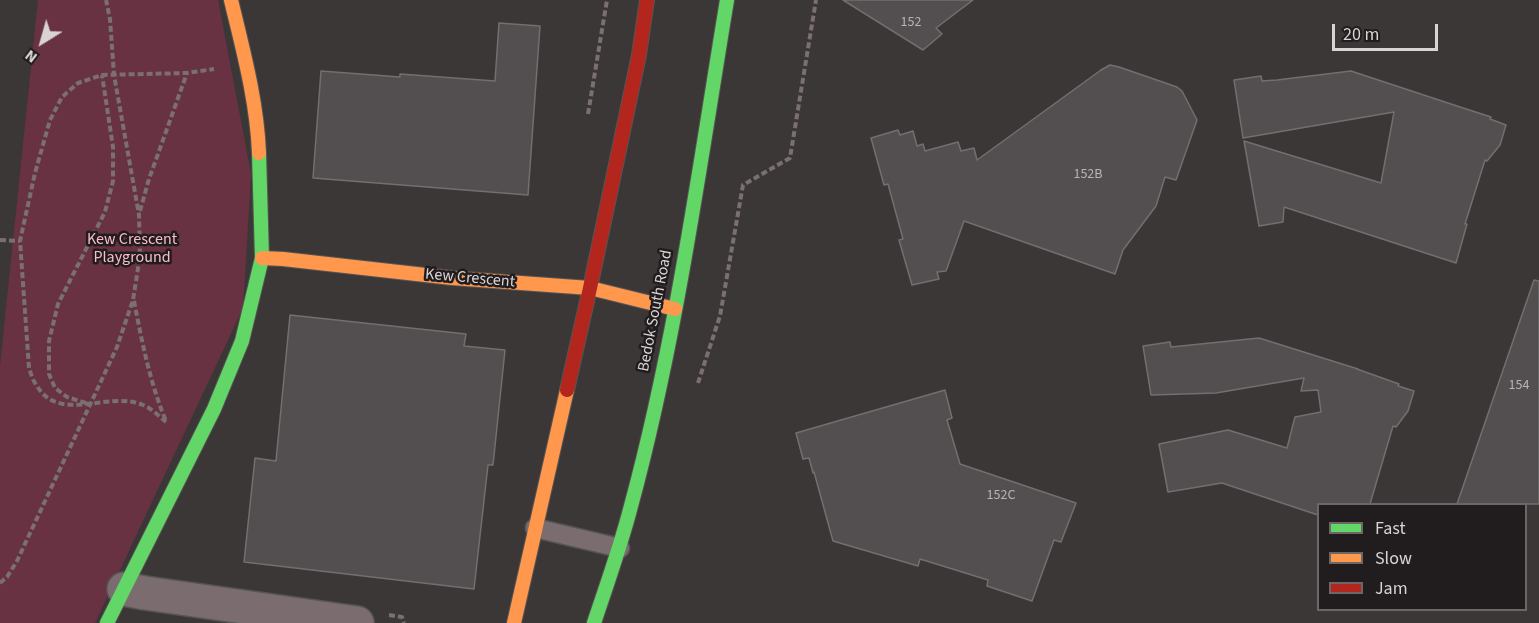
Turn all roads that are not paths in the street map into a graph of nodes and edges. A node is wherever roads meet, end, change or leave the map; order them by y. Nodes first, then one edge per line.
1 (231, 0) edge
2 (647, 0) edge
3 (727, 0) edge
4 (262, 258) junction
5 (590, 288) junction
6 (675, 309) junction
7 (535, 528) junction
8 (620, 548) junction
9 (124, 589) junction
10 (107, 623) edge
11 (357, 623) edge
12 (514, 623) edge
13 (594, 623) edge

1 - 4 main road
2 - 5 main road
3 - 6 main road, Bedok South Road
4 - 5 main road, Kew Crescent
4 - 9 main road
5 - 6 main road, Kew Crescent
5 - 7 main road
6 - 8 main road, Bedok South Road
7 - 8 lane
7 - 12 main road
8 - 13 main road, Bedok South Road
9 - 10 main road
9 - 11 street

